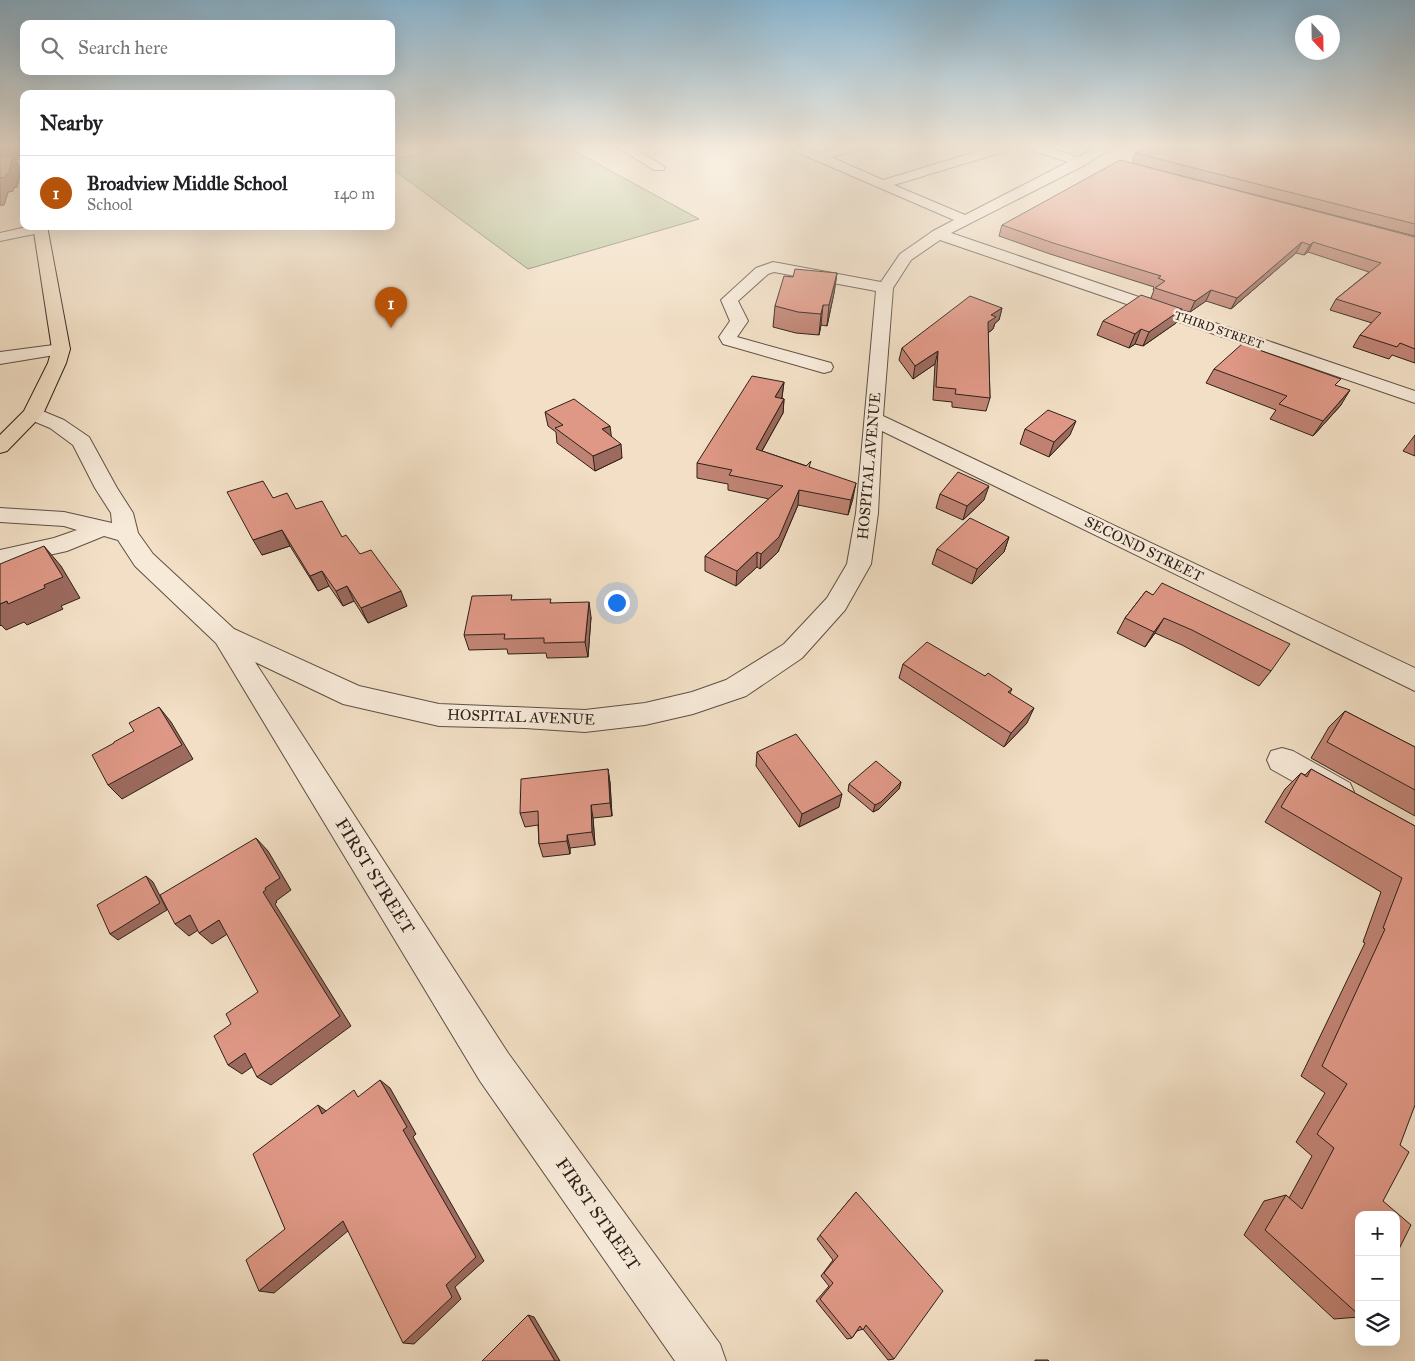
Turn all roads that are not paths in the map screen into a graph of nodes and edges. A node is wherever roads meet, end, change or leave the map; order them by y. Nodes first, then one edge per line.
1 (943, 211) edge
2 (985, 211) edge
3 (965, 220) junction
4 (30, 230) edge
5 (39, 230) edge
6 (938, 234) junction
7 (0, 237) edge
8 (885, 288) junction
9 (59, 356) junction
10 (0, 358) edge
11 (824, 367) dead end
12 (1415, 397) edge
13 (33, 414) junction
14 (873, 419) junction
15 (0, 447) edge
16 (0, 515) edge
17 (115, 531) junction
18 (0, 558) edge
19 (225, 636) junction
20 (1415, 680) edge
21 (1282, 760) dead end
22 (1365, 806) edge
23 (703, 1361) edge

1 - 3 street
2 - 3 street, HOSPITAL AVENUE
3 - 6 street, HOSPITAL AVENUE
4 - 7 street
5 - 9 main road
6 - 8 street, HOSPITAL AVENUE
6 - 12 street, THIRD STREET
8 - 11 street
8 - 14 street, HOSPITAL AVENUE
9 - 10 street
9 - 13 main road
13 - 15 main road
13 - 17 street, FIRST STREET
14 - 19 street, HOSPITAL AVENUE
14 - 20 street, SECOND STREET
16 - 17 street
17 - 18 street
17 - 19 street, FIRST STREET
19 - 23 street, FIRST STREET
21 - 22 street

